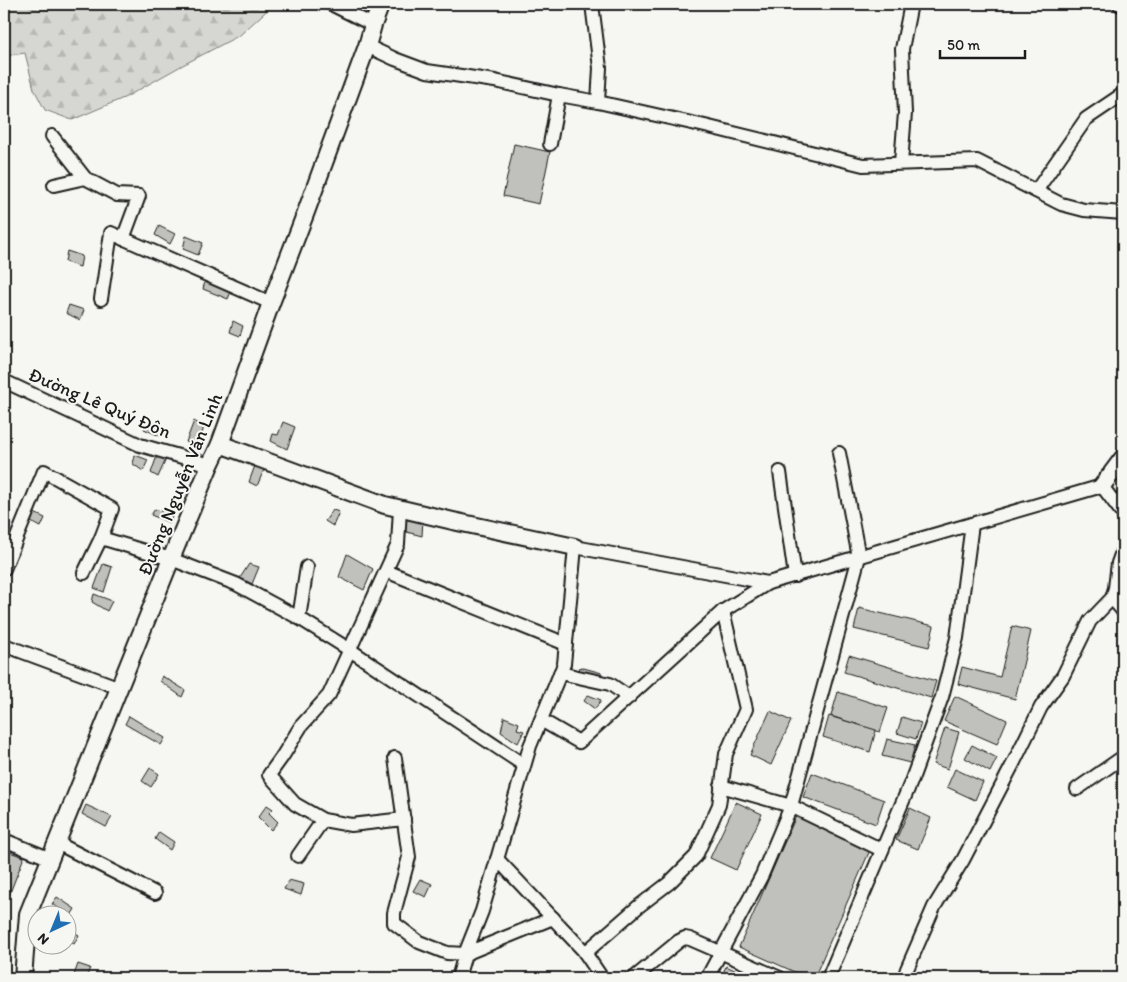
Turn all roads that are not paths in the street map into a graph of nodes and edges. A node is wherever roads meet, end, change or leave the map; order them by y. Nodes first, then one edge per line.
1 (331, 4) edge
2 (381, 4) edge
3 (592, 4) edge
4 (911, 4) edge
5 (1119, 4) edge
6 (1123, 6) edge
7 (373, 24) junction
8 (367, 46) junction
9 (1123, 94) edge
10 (558, 95) junction
11 (598, 102) junction
12 (52, 136) dead end
13 (550, 144) dead end
14 (902, 163) junction
15 (85, 178) junction
16 (54, 185) dead end
17 (1036, 191) junction
18 (1123, 213) edge
19 (123, 239) junction
20 (101, 299) dead end
21 (271, 303) junction
22 (4, 381) edge
23 (220, 444) junction
24 (839, 453) dead end
25 (1123, 458) edge
26 (210, 466) junction
27 (780, 472) dead end
28 (1102, 486) junction
29 (400, 509) junction
30 (1123, 514) edge
31 (972, 524) junction
32 (101, 538) junction
33 (575, 547) junction
34 (1123, 549) edge
35 (859, 557) junction
36 (171, 560) junction
37 (306, 567) dead end
38 (4, 569) edge
39 (386, 571) junction
40 (84, 573) dead end
41 (795, 576) junction
42 (768, 583) junction
43 (1112, 598) junction
44 (723, 611) junction
45 (1123, 611) edge
46 (299, 618) junction
47 (566, 644) junction
48 (4, 646) edge
49 (350, 650) junction
50 (560, 673) junction
51 (120, 688) junction
52 (629, 697) junction
53 (541, 720) junction
54 (1123, 757) edge
55 (395, 758) dead end
56 (524, 765) junction
57 (722, 786) junction
58 (1077, 789) dead end
59 (791, 806) junction
60 (404, 819) junction
61 (323, 820) junction
62 (4, 840) edge
63 (57, 843) junction
64 (882, 850) junction
65 (298, 856) dead end
66 (51, 858) junction
67 (497, 859) junction
68 (155, 893) dead end
69 (553, 918) junction
70 (721, 952) junction
71 (585, 953) junction
72 (465, 954) junction
73 (23, 978) edge
74 (458, 978) edge
75 (602, 978) edge
76 (634, 978) edge
77 (707, 978) edge
78 (780, 978) edge
79 (828, 978) edge
80 (904, 978) edge

1 - 7 street
2 - 7 street, Đường Nguyễn Văn Linh
3 - 11 street
4 - 14 street
5 - 6 street
7 - 8 street, Đường Nguyễn Văn Linh
8 - 10 street
8 - 21 street, Đường Nguyễn Văn Linh
9 - 17 street
10 - 11 street
10 - 13 street
11 - 14 street
12 - 15 street
14 - 17 street
15 - 16 street
15 - 19 street
17 - 18 street
19 - 20 street
19 - 21 street
21 - 23 street, Đường Nguyễn Văn Linh
22 - 26 street, Đường Lê Quý Đôn
23 - 26 street, Đường Nguyễn Văn Linh
23 - 29 street
24 - 35 street
25 - 28 street
26 - 36 street, Đường Nguyễn Văn Linh
27 - 41 street
28 - 30 street
28 - 31 street
29 - 33 street
29 - 39 street
31 - 35 street
31 - 64 street
32 - 36 street
32 - 38 street
32 - 40 street
33 - 42 street
33 - 47 street
34 - 43 street
35 - 41 street
35 - 59 street
36 - 46 street
36 - 51 street, Đường Nguyễn Văn Linh
37 - 46 street
39 - 47 street
39 - 49 street
41 - 42 street
42 - 44 street
43 - 45 street
43 - 80 street
44 - 52 street
44 - 57 street
46 - 49 street
47 - 50 street
48 - 51 street
49 - 56 street
49 - 61 street
50 - 52 street
50 - 53 street
51 - 63 street, Đường Nguyễn Văn Linh
52 - 53 street
53 - 56 street
54 - 58 street
55 - 60 street
56 - 67 street
57 - 59 street
57 - 71 street
59 - 64 street
59 - 70 street
60 - 61 street
60 - 72 street
61 - 65 street
62 - 66 street
63 - 66 street, Đường Nguyễn Văn Linh
63 - 68 street
64 - 79 street
66 - 73 street, Đường Nguyễn Văn Linh
67 - 69 street
67 - 72 street
69 - 71 street
69 - 72 street
70 - 76 street
70 - 77 street
70 - 78 street
71 - 75 street
72 - 74 street

